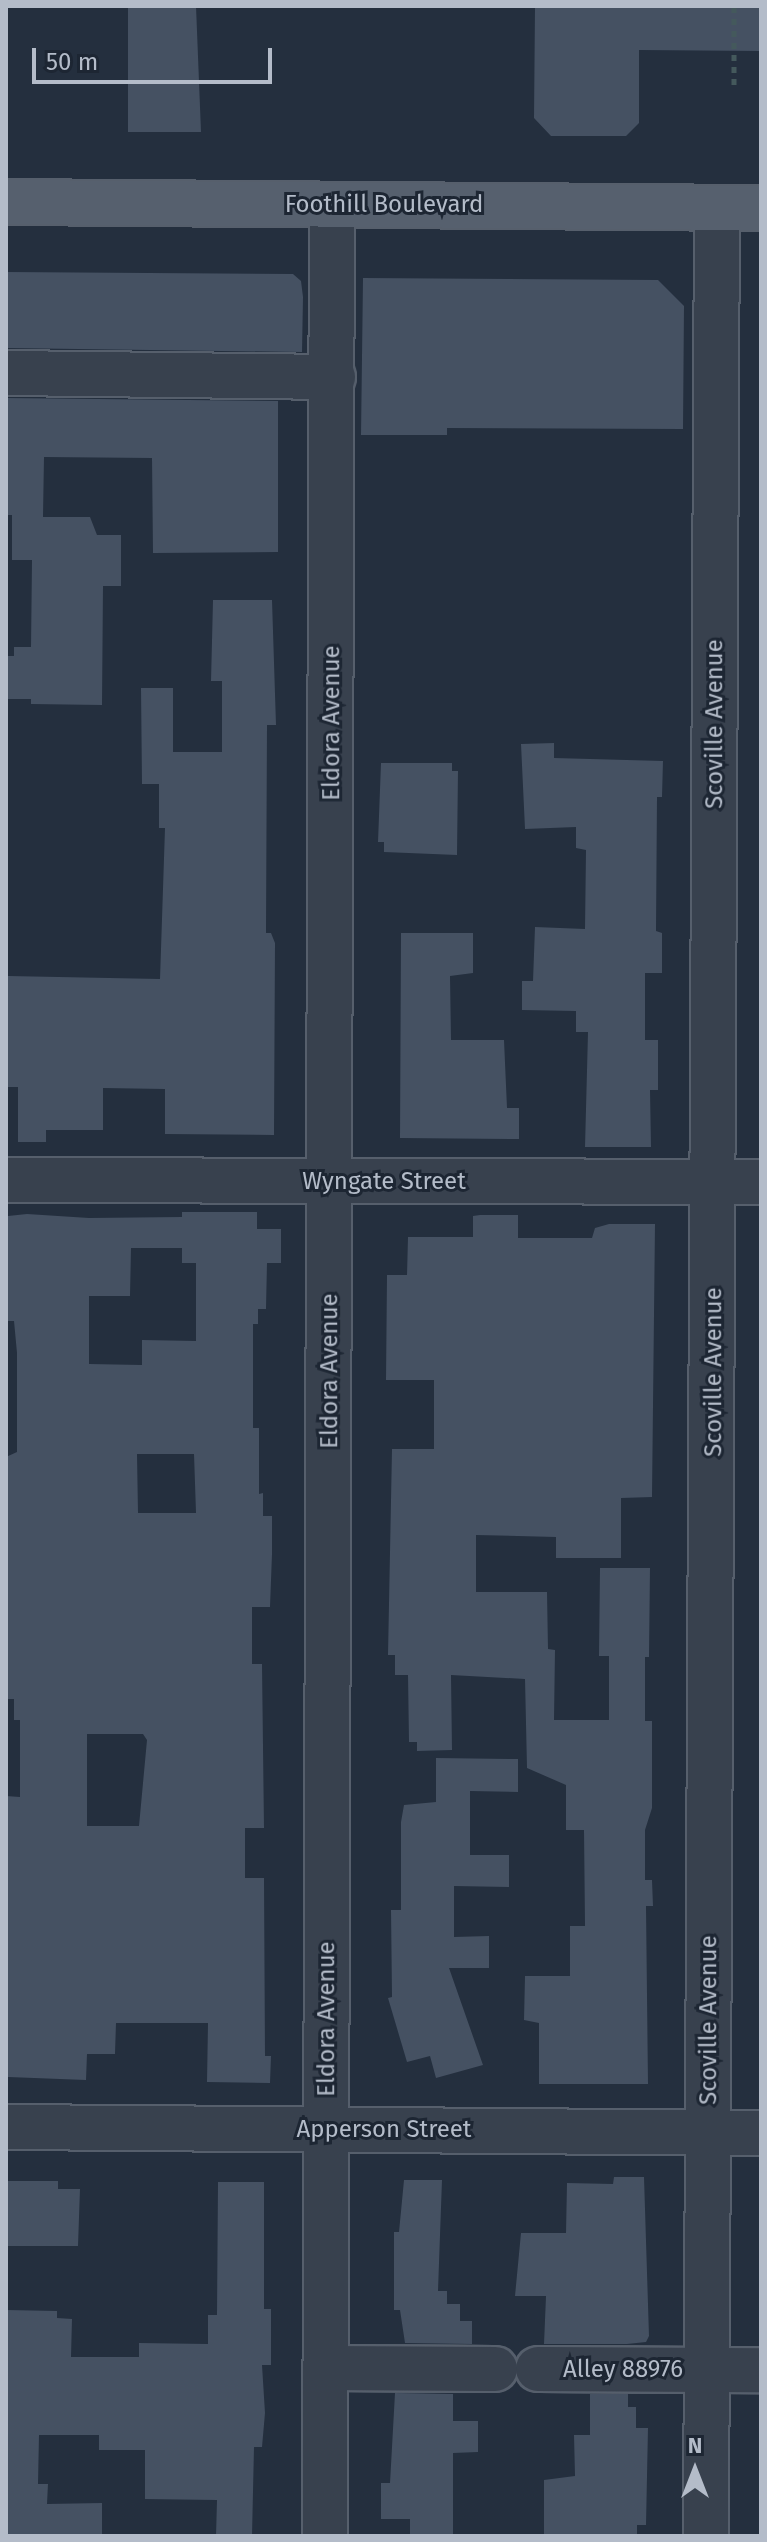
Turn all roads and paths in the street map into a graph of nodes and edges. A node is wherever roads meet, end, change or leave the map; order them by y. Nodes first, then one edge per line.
1 (734, 6) edge
2 (734, 90) dead end
3 (6, 202) edge
4 (332, 205) junction
5 (717, 208) junction
6 (761, 208) edge
7 (6, 373) edge
8 (333, 377) junction
9 (6, 1180) edge
10 (330, 1182) junction
11 (715, 1182) junction
12 (761, 1182) edge
13 (6, 2127) edge
14 (326, 2130) junction
15 (708, 2132) junction
16 (761, 2133) edge
17 (326, 2368) junction
18 (495, 2369) dead end
19 (538, 2369) dead end
20 (707, 2370) junction
21 (761, 2370) edge
22 (325, 2536) edge
23 (706, 2536) edge

1 - 2 path
3 - 4 main road, Foothill Boulevard
4 - 5 main road, Foothill Boulevard
4 - 8 street, Eldora Avenue
5 - 6 main road, Foothill Boulevard
5 - 11 street, Scoville Avenue
7 - 8 street
8 - 10 street, Eldora Avenue
9 - 10 street, Wyngate Street
10 - 11 street, Wyngate Street
10 - 14 street, Eldora Avenue
11 - 12 street, Wyngate Street
11 - 15 street, Scoville Avenue
13 - 14 street, Apperson Street
14 - 15 street, Apperson Street
14 - 17 street, Eldora Avenue
15 - 16 street, Apperson Street
15 - 20 street, Scoville Avenue
17 - 18 street
17 - 22 street, Eldora Avenue
19 - 20 street, Alley 88976
20 - 21 street, Alley 88976
20 - 23 street, Scoville Avenue

